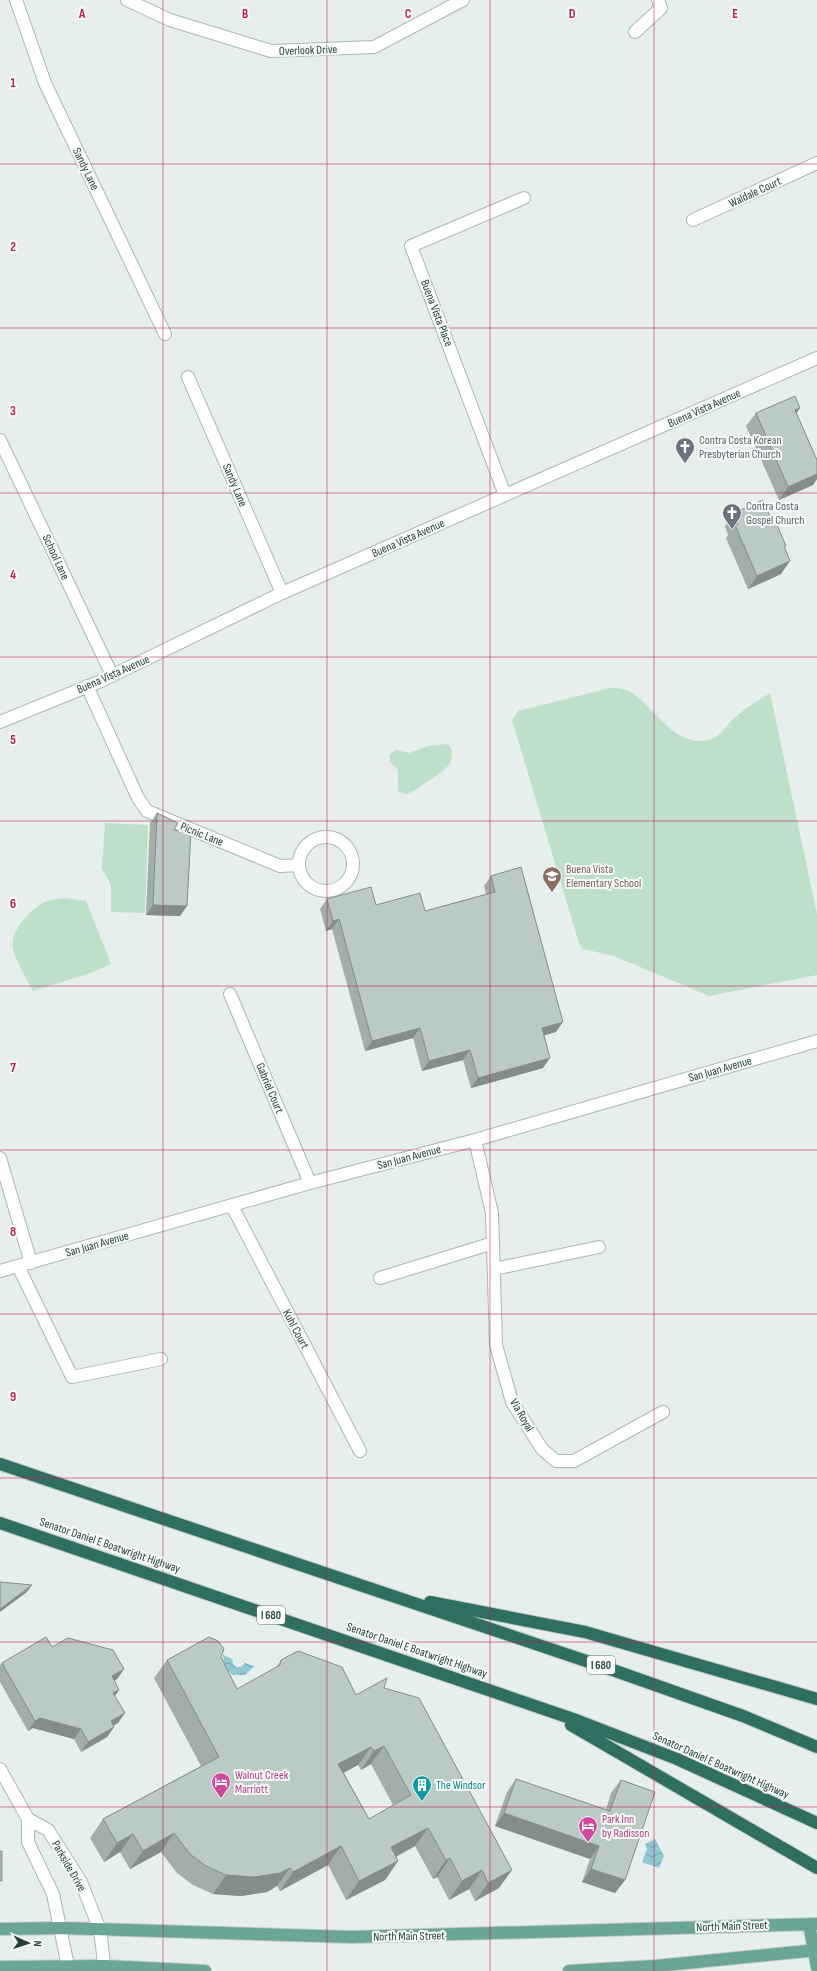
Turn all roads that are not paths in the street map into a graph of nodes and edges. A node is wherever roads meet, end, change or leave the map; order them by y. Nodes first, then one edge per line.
1 (16, 0) edge
2 (127, 0) edge
3 (463, 0) edge
4 (658, 0) edge
5 (635, 32) dead end
6 (817, 163) edge
7 (524, 198) dead end
8 (693, 220) dead end
9 (165, 334) dead end
10 (817, 358) edge
11 (188, 377) dead end
12 (0, 440) edge
13 (505, 495) junction
14 (282, 593) junction
15 (112, 675) junction
16 (87, 686) junction
17 (0, 722) edge
18 (299, 865) junction
19 (230, 994) dead end
20 (817, 1041) edge
21 (475, 1140) junction
22 (0, 1158) edge
23 (310, 1183) junction
24 (232, 1206) junction
25 (493, 1243) junction
26 (599, 1248) dead end
27 (31, 1263) junction
28 (18, 1266) junction
29 (494, 1269) junction
30 (0, 1271) edge
31 (380, 1278) dead end
32 (160, 1359) dead end
33 (663, 1412) dead end
34 (360, 1451) dead end
35 (0, 1464) edge
36 (0, 1523) edge
37 (381, 1593) junction
38 (817, 1699) edge
39 (542, 1708) junction
40 (817, 1746) edge
41 (0, 1769) edge
42 (28, 1819) junction
43 (817, 1823) edge
44 (817, 1868) edge
45 (813, 1924) edge
46 (61, 1928) junction
47 (0, 1929) edge
48 (100, 1930) junction
49 (815, 1950) edge
50 (0, 1967) edge
51 (817, 1967) edge
52 (69, 1969) edge
53 (105, 1969) edge
54 (205, 1971) edge
55 (570, 1971) edge

1 - 9 street, Sandy Lane
2 - 3 street, Overlook Drive
4 - 5 street
6 - 8 street, Waldale Court
7 - 13 street, Buena Vista Place
10 - 13 street, Buena Vista Avenue
11 - 14 street, Sandy Lane
12 - 15 street, School Lane
13 - 14 street, Buena Vista Avenue
14 - 15 street, Buena Vista Avenue
15 - 16 street, Buena Vista Avenue
16 - 17 street, Buena Vista Avenue
16 - 18 street, Picnic Lane
18 - 18 street
19 - 23 street, Gabriel Court
20 - 21 street, San Juan Avenue
21 - 23 street, San Juan Avenue
21 - 25 street, Via Royal
22 - 27 street
23 - 24 street, San Juan Avenue
24 - 27 street, San Juan Avenue
24 - 34 street, Kuhl Court
25 - 29 street, Via Royal
25 - 31 street
26 - 29 street
27 - 28 street, San Juan Avenue
28 - 30 street, San Juan Avenue
28 - 32 street
29 - 33 street, Via Royal
35 - 37 highway, I 680
36 - 39 highway, Senator Daniel E Boatwright Highway / I 680
37 - 38 highway
37 - 40 highway, I 680
39 - 43 highway, Senator Daniel E Boatwright Highway / I 680
39 - 44 highway
41 - 42 street, Parkside Drive
42 - 46 street, Parkside Drive
42 - 48 street, Parkside Drive
45 - 48 main road, North Main Street
45 - 49 main road
46 - 47 main road, North Main Street
46 - 48 main road, North Main Street
46 - 52 street, Parkside Drive
48 - 53 street, Parkside Drive
49 - 51 main road
49 - 55 main road
50 - 52 main road
52 - 53 main road
53 - 54 main road

